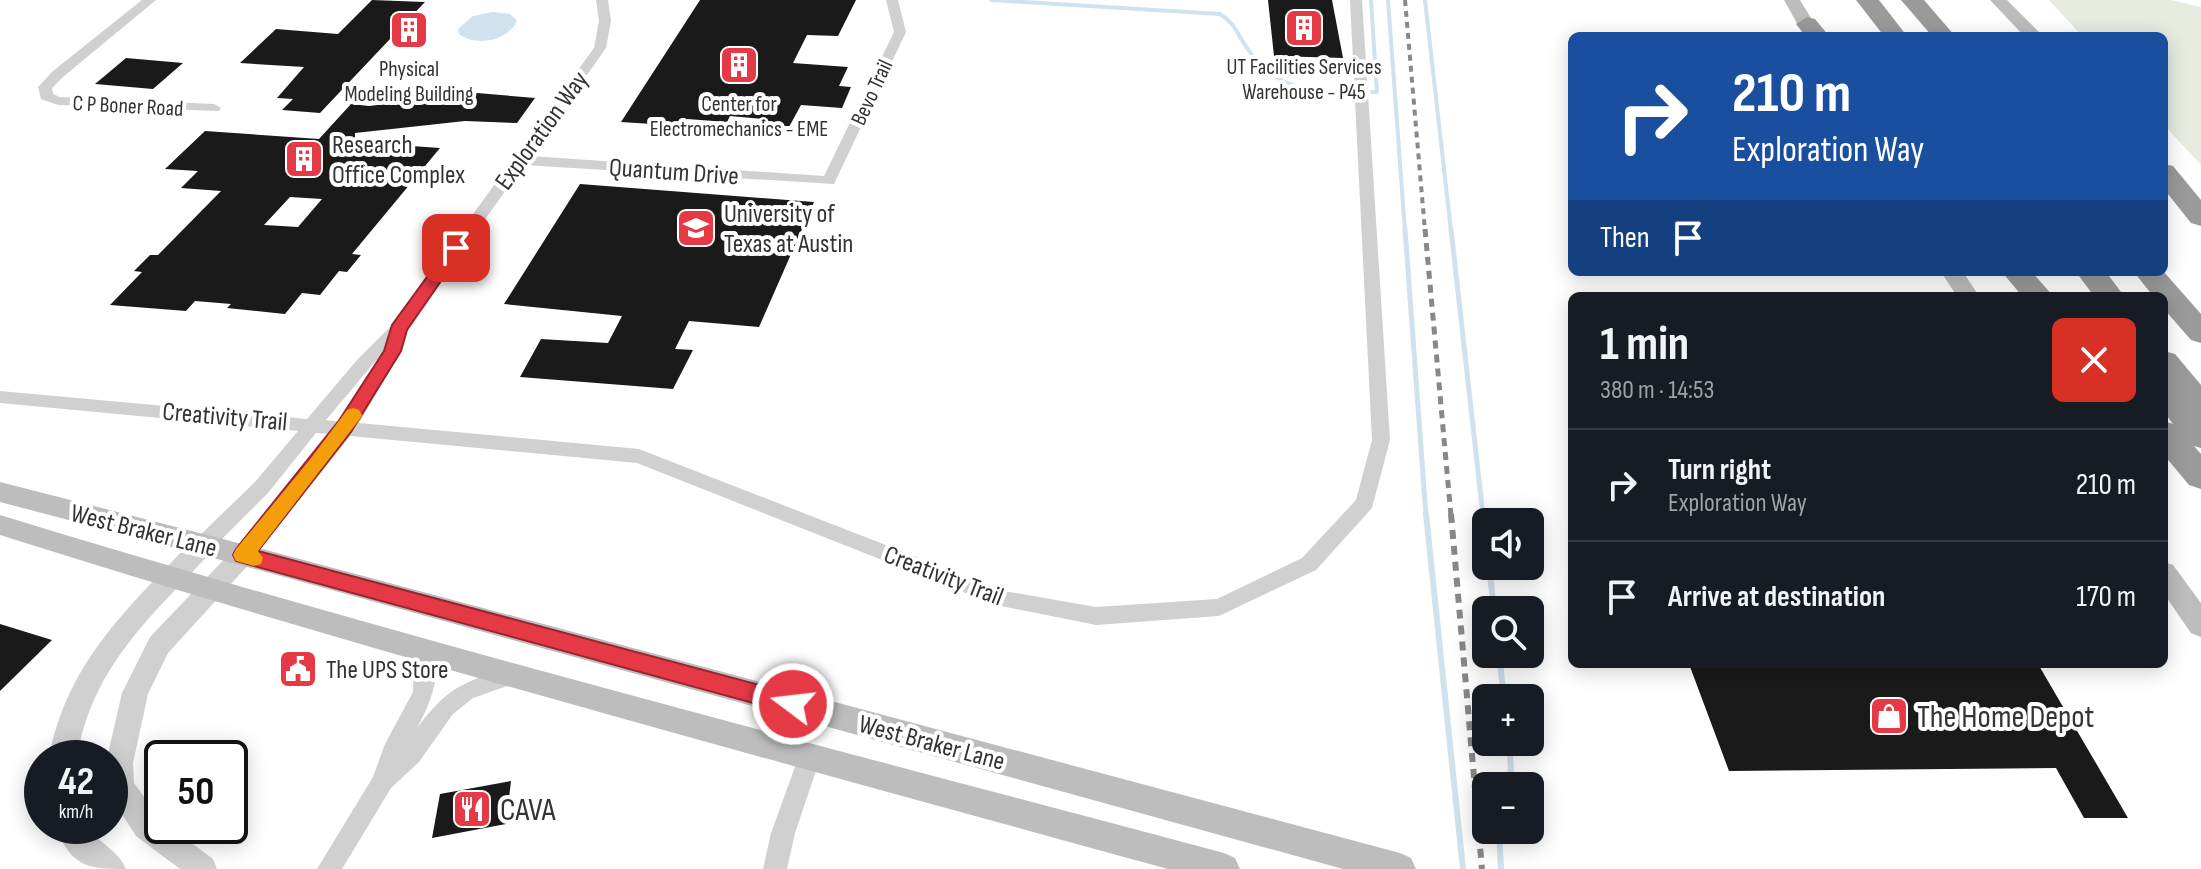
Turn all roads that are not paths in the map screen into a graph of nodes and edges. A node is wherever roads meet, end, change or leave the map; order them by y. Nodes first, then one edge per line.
1 (150, 0) edge
2 (602, 0) edge
3 (892, 0) edge
4 (1356, 0) edge
5 (1792, 0) edge
6 (1851, 0) edge
7 (1867, 0) edge
8 (1897, 0) edge
9 (1912, 0) edge
10 (1998, 0) edge
11 (1812, 32) edge
12 (1877, 32) edge
13 (1893, 32) edge
14 (1925, 32) edge
15 (1940, 32) edge
16 (2030, 32) edge
17 (214, 108) dead end
18 (519, 160) junction
19 (2168, 173) edge
20 (2168, 174) edge
21 (829, 181) joint
22 (2201, 202) edge
23 (2201, 217) edge
24 (2020, 276) edge
25 (2072, 276) edge
26 (2093, 276) edge
27 (2132, 276) edge
28 (2151, 276) edge
29 (2035, 292) edge
30 (2086, 292) edge
31 (2107, 292) edge
32 (2146, 292) edge
33 (2165, 292) edge
34 (2168, 295) edge
35 (2168, 318) edge
36 (398, 329) junction
37 (2201, 333) edge
38 (2201, 357) edge
39 (2168, 367) edge
40 (2168, 395) edge
41 (0, 397) edge
42 (2201, 407) edge
43 (310, 424) junction
44 (345, 427) junction
45 (2201, 436) edge
46 (2168, 438) edge
47 (2201, 476) edge
48 (0, 492) edge
49 (0, 525) edge
50 (203, 545) junction
51 (243, 555) junction
52 (173, 578) junction
53 (2168, 579) edge
54 (209, 590) junction
55 (2201, 625) edge
56 (424, 651) junction
57 (514, 674) junction
58 (67, 740) edge
59 (121, 740) edge
60 (810, 756) junction
61 (382, 782) junction
62 (128, 799) edge
63 (82, 844) edge
64 (330, 866) edge
65 (112, 869) edge
66 (203, 869) edge
67 (775, 869) edge
68 (1224, 869) edge
69 (1400, 869) edge

1 - 17 street, C P Boner Road
2 - 18 street, Exploration Way
3 - 21 street, Bevo Trail
4 - 44 street, Creativity Trail
5 - 11 main road
6 - 12 highway
7 - 13 highway
8 - 14 highway
9 - 15 highway
10 - 16 main road
18 - 21 street, Quantum Drive
18 - 36 street, Exploration Way
19 - 22 main road
20 - 23 highway
24 - 29 highway
25 - 30 highway
26 - 31 highway
27 - 32 highway
28 - 33 highway
34 - 37 highway
35 - 38 highway
36 - 43 street, Exploration Way
36 - 44 street, Exploration Way
39 - 42 highway
40 - 45 highway
41 - 43 street, Creativity Trail
43 - 44 street, Creativity Trail
43 - 50 street, Exploration Way
44 - 51 street, Exploration Way
46 - 47 highway
48 - 50 main road, West Braker Lane
49 - 52 main road, West Braker Lane
50 - 51 main road, West Braker Lane
50 - 52 street
51 - 54 street
51 - 69 main road, West Braker Lane
52 - 54 main road, West Braker Lane
52 - 58 street
53 - 55 main road
54 - 56 main road, West Braker Lane
54 - 59 street
56 - 57 main road, West Braker Lane
56 - 61 street
57 - 60 main road, West Braker Lane
57 - 61 street
60 - 67 street
60 - 68 main road, West Braker Lane
61 - 64 street
62 - 66 street
63 - 65 street

